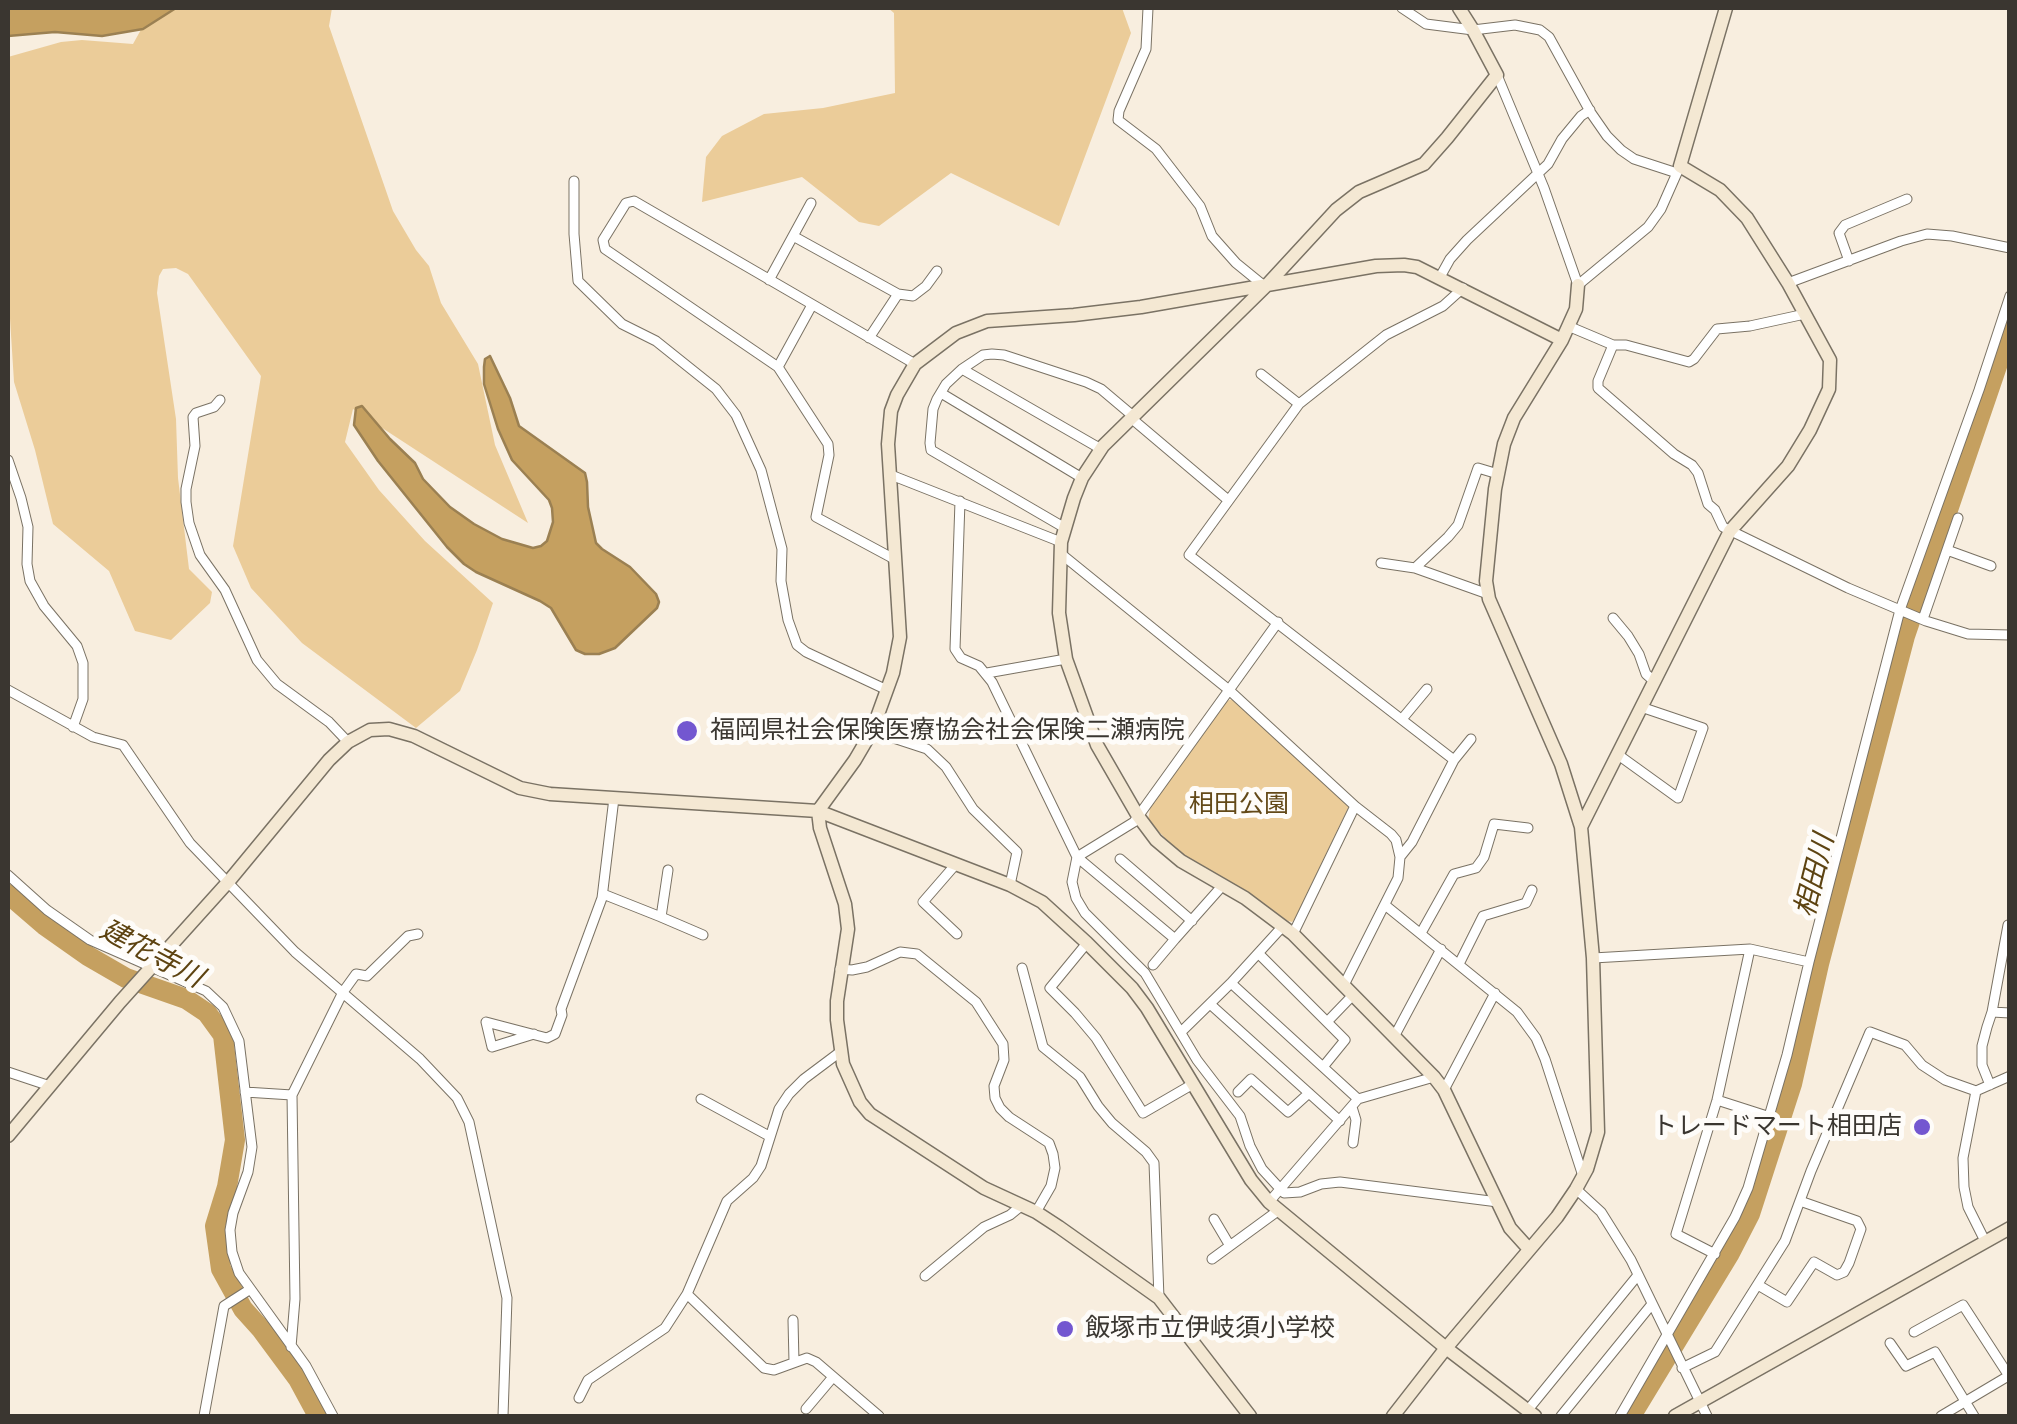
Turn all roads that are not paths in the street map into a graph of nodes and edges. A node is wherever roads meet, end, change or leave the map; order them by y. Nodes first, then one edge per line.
1 (1148, 8) edge
2 (1402, 8) edge
3 (1458, 8) edge
4 (1726, 8) edge
5 (1474, 30) junction
6 (1497, 75) junction
7 (1590, 110) junction
8 (1678, 169) junction
9 (1538, 172) junction
10 (574, 181) dead end
11 (1908, 199) dead end
12 (811, 202) dead end
13 (793, 236) junction
14 (2010, 248) edge
15 (1849, 260) junction
16 (936, 270) dead end
17 (1440, 277) junction
18 (769, 280) junction
19 (1788, 284) junction
20 (1578, 285) junction
21 (1265, 286) junction
22 (1463, 288) junction
23 (898, 294) junction
24 (2010, 296) edge
25 (812, 305) junction
26 (1805, 314) junction
27 (1565, 333) junction
28 (869, 338) junction
29 (1612, 345) junction
30 (915, 364) junction
31 (778, 367) junction
32 (962, 369) junction
33 (1261, 374) dead end
34 (941, 393) junction
35 (220, 400) dead end
36 (1299, 404) junction
37 (1132, 417) junction
38 (1101, 449) junction
39 (8, 460) edge
40 (891, 474) junction
41 (1498, 474) junction
42 (1082, 478) junction
43 (20, 496) junction
44 (8, 500) edge
45 (1228, 500) junction
46 (960, 501) junction
47 (1958, 518) dead end
48 (1730, 530) junction
49 (1062, 541) junction
50 (1947, 550) junction
51 (896, 560) junction
52 (1381, 562) dead end
53 (1990, 566) dead end
54 (1414, 568) junction
55 (1488, 594) junction
56 (1902, 611) junction
57 (1613, 618) dead end
58 (1920, 618) junction
59 (1278, 622) junction
60 (2010, 635) edge
61 (1066, 658) junction
62 (987, 673) junction
63 (1654, 682) junction
64 (1427, 689) dead end
65 (8, 690) edge
66 (886, 690) junction
67 (1229, 690) junction
68 (1641, 707) junction
69 (1402, 720) junction
70 (73, 727) junction
71 (872, 730) junction
72 (1471, 739) dead end
73 (348, 742) junction
74 (1618, 754) junction
75 (1454, 760) junction
76 (614, 798) junction
77 (1355, 806) junction
78 (818, 811) junction
79 (1138, 816) junction
80 (1580, 827) junction
81 (1528, 828) dead end
82 (1077, 857) junction
83 (1400, 857) junction
84 (1120, 859) dead end
85 (956, 864) junction
86 (668, 870) dead end
87 (8, 875) edge
88 (229, 880) junction
89 (1223, 885) junction
90 (1010, 886) junction
91 (1532, 890) dead end
92 (603, 894) junction
93 (1385, 905) junction
94 (661, 917) junction
95 (1192, 921) junction
96 (2008, 925) edge
97 (1288, 930) junction
98 (418, 934) dead end
99 (957, 934) dead end
100 (1421, 934) junction
101 (703, 935) dead end
102 (1175, 939) junction
103 (1087, 943) junction
104 (1440, 949) junction
105 (1750, 950) junction
106 (1259, 954) junction
107 (1593, 958) junction
108 (1809, 962) junction
109 (1154, 964) dead end
110 (1459, 964) junction
111 (840, 968) junction
112 (1022, 968) dead end
113 (150, 969) junction
114 (1232, 983) junction
115 (1349, 990) junction
116 (343, 992) junction
117 (1496, 993) junction
118 (1210, 1004) junction
119 (1992, 1012) junction
120 (2010, 1013) edge
121 (1327, 1022) junction
122 (1181, 1032) junction
123 (534, 1034) junction
124 (1394, 1037) junction
125 (840, 1052) junction
126 (1323, 1067) junction
127 (8, 1072) edge
128 (2010, 1076) edge
129 (1434, 1077) junction
130 (1192, 1084) junction
131 (1990, 1085) junction
132 (50, 1086) junction
133 (1444, 1090) junction
134 (1976, 1091) junction
135 (246, 1092) junction
136 (1238, 1092) dead end
137 (1308, 1093) junction
138 (292, 1095) junction
139 (701, 1099) dead end
140 (1717, 1100) junction
141 (1355, 1103) junction
142 (1770, 1117) junction
143 (1340, 1121) junction
144 (8, 1136) edge
145 (770, 1136) junction
146 (1354, 1143) dead end
147 (1580, 1183) junction
148 (1280, 1189) junction
149 (1498, 1202) junction
150 (1800, 1202) junction
151 (1021, 1206) junction
152 (1274, 1206) junction
153 (1036, 1212) junction
154 (1214, 1219) dead end
155 (2010, 1228) edge
156 (1985, 1241) junction
157 (1230, 1246) junction
158 (1528, 1248) junction
159 (1715, 1254) junction
160 (1212, 1259) dead end
161 (1638, 1275) junction
162 (925, 1276) dead end
163 (1758, 1285) junction
164 (249, 1290) junction
165 (687, 1294) junction
166 (1158, 1298) junction
167 (1652, 1304) junction
168 (793, 1320) dead end
169 (1914, 1332) dead end
170 (1667, 1336) junction
171 (1890, 1343) dead end
172 (292, 1348) junction
173 (1446, 1348) junction
174 (794, 1362) junction
175 (1682, 1368) junction
176 (833, 1376) junction
177 (2009, 1376) edge
178 (579, 1398) dead end
179 (1965, 1403) junction
180 (806, 1409) dead end
181 (1704, 1410) edge
182 (1531, 1414) edge
183 (204, 1416) edge
184 (333, 1416) edge
185 (503, 1416) edge
186 (879, 1416) edge
187 (1250, 1416) edge
188 (1393, 1416) edge
189 (1561, 1416) edge
190 (1620, 1416) edge
191 (1675, 1416) edge
192 (1941, 1416) edge
193 (1974, 1416) edge

1 - 21 street
2 - 5 street
3 - 5 street
4 - 8 street
5 - 6 street
5 - 7 street
6 - 9 street
6 - 21 street
7 - 8 street
7 - 9 street
8 - 19 street
8 - 20 street
9 - 17 street
9 - 20 street
10 - 66 street
11 - 15 street
12 - 13 street
13 - 18 street
13 - 23 street
14 - 15 street
15 - 19 street
16 - 23 street
17 - 21 street
17 - 22 street
18 - 25 street
18 - 31 street
19 - 26 street
20 - 27 street
21 - 30 street
21 - 37 street
22 - 27 street
22 - 36 street
23 - 28 street
24 - 56 street
25 - 28 street
25 - 31 street
26 - 29 street
26 - 48 street
27 - 29 street
27 - 41 street
28 - 30 street
29 - 48 street
30 - 40 street
31 - 51 street
32 - 34 street
32 - 37 street
32 - 38 street
33 - 36 street
34 - 42 street
34 - 49 street
35 - 73 street
36 - 45 street
37 - 38 street
37 - 45 street
38 - 42 street
39 - 43 street
40 - 46 street
40 - 51 street
41 - 54 street
41 - 55 street
42 - 49 street
43 - 44 street
43 - 70 street
45 - 59 street
46 - 49 street
46 - 62 street
47 - 50 street
48 - 56 street
48 - 63 street
49 - 61 street
49 - 67 street
50 - 53 street
50 - 58 street
51 - 66 street
52 - 54 street
54 - 55 street
55 - 80 street
56 - 58 street
56 - 108 street
57 - 63 street
58 - 60 street
59 - 67 street
59 - 69 street
61 - 62 street
61 - 79 street
62 - 82 street
63 - 68 street
64 - 69 street
65 - 70 street
66 - 71 street
67 - 77 street
67 - 79 street
68 - 74 street
68 - 74 street
69 - 75 street
70 - 88 street
71 - 78 street
71 - 90 street
72 - 75 street
73 - 76 street
73 - 88 street
74 - 80 street
75 - 83 street
76 - 78 street
76 - 92 street
77 - 83 street
77 - 97 street
78 - 85 street
78 - 111 street
79 - 82 street
79 - 89 street
80 - 107 street
81 - 100 street
82 - 102 street
82 - 122 street
83 - 93 street
84 - 95 street
85 - 90 street
85 - 99 street
86 - 94 street
87 - 113 street
88 - 113 street
88 - 116 street
89 - 95 street
89 - 97 street
90 - 103 street
91 - 110 street
92 - 94 street
92 - 123 street
93 - 100 street
93 - 115 street
94 - 101 street
95 - 102 street
96 - 119 street
97 - 106 street
97 - 115 street
98 - 116 street
100 - 104 street
102 - 109 street
103 - 130 street
103 - 130 street
104 - 110 street
104 - 124 street
105 - 107 street
105 - 108 street
105 - 140 street
106 - 114 street
106 - 121 street
107 - 147 street
108 - 142 street
110 - 117 street
111 - 125 street
111 - 153 street
112 - 166 street
113 - 132 street
113 - 135 street
114 - 118 street
114 - 126 street
115 - 121 street
115 - 124 street
116 - 138 street
116 - 185 street
117 - 133 street
117 - 147 street
118 - 122 street
118 - 137 street
119 - 120 street
119 - 131 street
121 - 126 street
122 - 148 street
123 - 123 street
124 - 129 street
125 - 145 street
125 - 151 street
126 - 141 street
127 - 132 street
128 - 131 street
129 - 133 street
129 - 141 street
130 - 152 street
131 - 134 street
132 - 144 street
133 - 149 street
134 - 150 street
134 - 156 street
135 - 138 street
135 - 164 street
136 - 137 street
137 - 143 street
138 - 172 street
139 - 145 street
140 - 142 street
140 - 159 street
141 - 143 street
141 - 146 street
142 - 159 street
143 - 148 street
145 - 165 street
147 - 158 street
147 - 161 street
148 - 149 street
148 - 152 street
149 - 158 street
150 - 163 street
150 - 163 street
151 - 153 street
151 - 162 street
152 - 157 street
152 - 173 street
153 - 166 street
154 - 157 street
155 - 156 street
156 - 181 street
157 - 160 street
158 - 173 street
159 - 170 street
161 - 167 street
161 - 182 street
163 - 175 street
164 - 172 street
164 - 183 street
165 - 174 street
165 - 178 street
166 - 187 street
167 - 170 street
167 - 189 street
168 - 174 street
169 - 177 street
170 - 175 street
170 - 190 street
171 - 179 street
172 - 184 street
173 - 182 street
173 - 188 street
174 - 176 street
175 - 181 street
176 - 180 street
176 - 186 street
177 - 179 street
179 - 192 street
179 - 193 street
181 - 191 street

